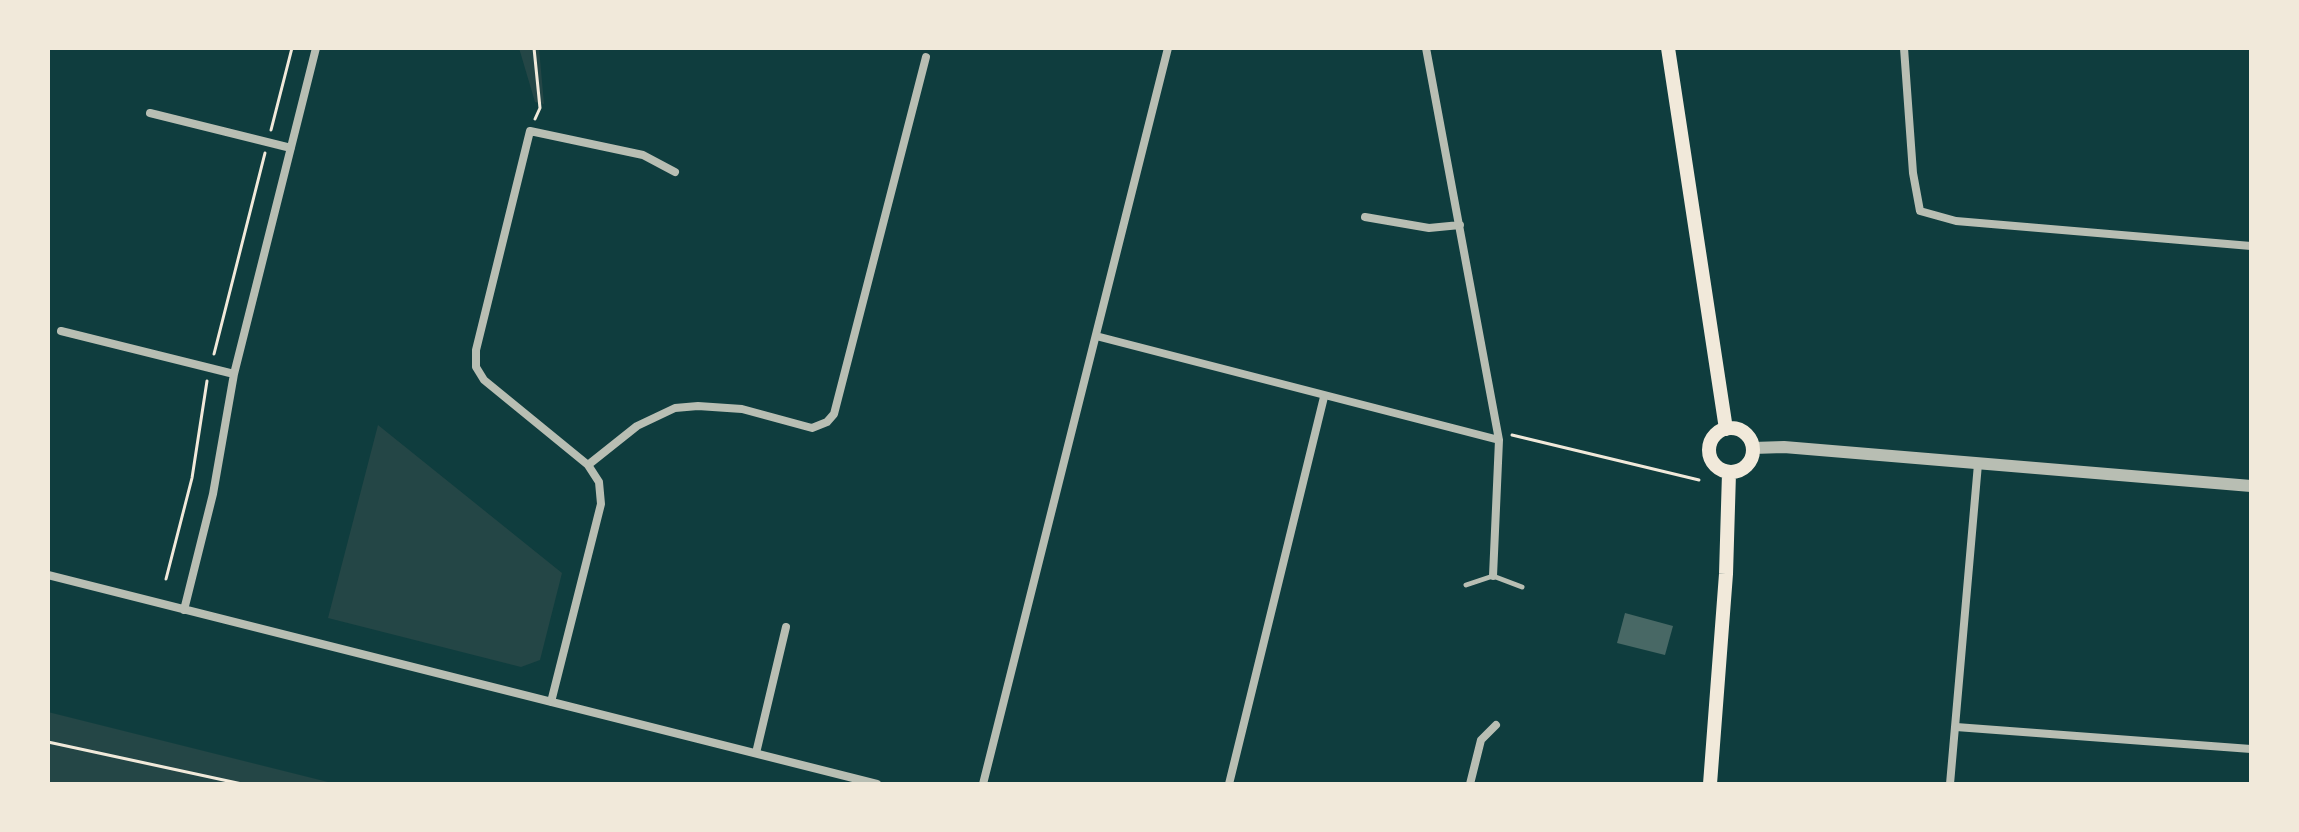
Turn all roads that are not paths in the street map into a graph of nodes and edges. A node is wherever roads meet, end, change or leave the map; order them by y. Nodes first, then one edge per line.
1 (316, 48) edge
2 (1168, 48) edge
3 (1426, 48) edge
4 (1668, 48) edge
5 (1904, 48) edge
6 (926, 57) dead end
7 (150, 113) dead end
8 (291, 148) junction
9 (675, 172) dead end
10 (1365, 217) dead end
11 (1460, 225) junction
12 (2251, 246) edge
13 (61, 331) dead end
14 (1096, 336) junction
15 (234, 374) junction
16 (1324, 397) junction
17 (823, 424) junction
18 (1726, 429) junction
19 (829, 434) dead end
20 (1499, 436) junction
21 (1753, 448) junction
22 (1978, 464) junction
23 (588, 465) junction
24 (1729, 473) junction
25 (2251, 486) edge
26 (48, 575) edge
27 (1493, 576) junction
28 (1466, 585) dead end
29 (1522, 587) dead end
30 (184, 610) junction
31 (786, 627) dead end
32 (551, 702) junction
33 (1496, 725) dead end
34 (1956, 727) junction
35 (2251, 749) edge
36 (756, 753) junction
37 (877, 784) edge
38 (983, 784) edge
39 (1229, 784) edge
40 (1470, 784) edge
41 (1710, 784) edge
42 (1950, 784) edge

1 - 8 street
2 - 14 street
3 - 11 street
4 - 18 main road
5 - 12 street
6 - 17 street
7 - 8 street
8 - 15 street
9 - 23 street
10 - 11 street
11 - 20 street
13 - 15 street
14 - 16 street
14 - 38 street
15 - 30 street
16 - 20 street
16 - 39 street
17 - 19 street
17 - 23 street
18 - 21 main road
18 - 24 main road
20 - 27 street
21 - 22 street
21 - 24 main road
22 - 25 street
22 - 34 street
23 - 32 street
24 - 41 main road
26 - 30 street
27 - 28 lane
27 - 29 lane
30 - 32 street
31 - 36 street
32 - 36 street
33 - 40 street
34 - 35 street
34 - 42 street
36 - 37 street

